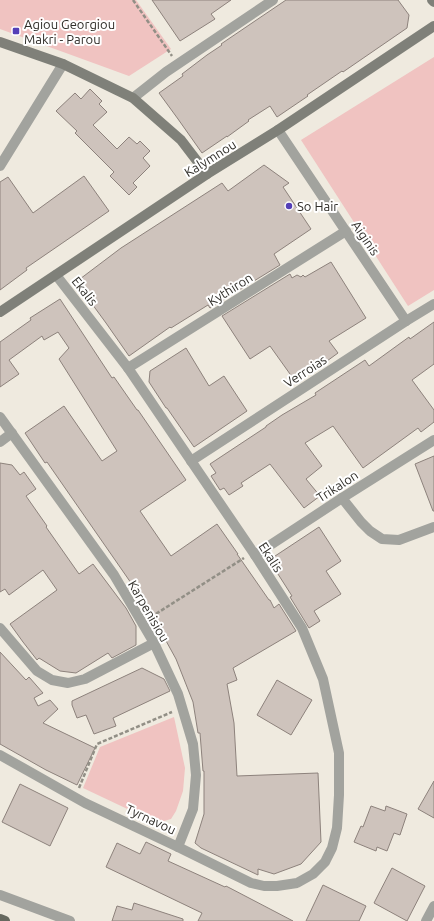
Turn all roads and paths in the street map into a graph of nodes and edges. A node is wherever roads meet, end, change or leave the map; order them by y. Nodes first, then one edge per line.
1 (133, 0) edge
2 (273, 0) edge
3 (434, 26) edge
4 (0, 42) edge
5 (63, 64) junction
6 (178, 64) junction
7 (133, 98) junction
8 (278, 130) junction
9 (0, 166) edge
10 (207, 174) junction
11 (346, 231) junction
12 (56, 275) junction
13 (434, 304) edge
14 (0, 312) edge
15 (406, 321) junction
16 (128, 368) junction
17 (0, 417) edge
18 (12, 433) junction
19 (434, 440) edge
20 (0, 442) edge
21 (191, 461) junction
22 (342, 498) junction
23 (434, 527) edge
24 (254, 554) junction
25 (142, 623) junction
26 (0, 628) edge
27 (154, 643) junction
28 (182, 708) junction
29 (0, 755) edge
30 (74, 797) junction
31 (178, 847) junction
32 (297, 883) joint
33 (0, 895) edge
34 (434, 906) edge
35 (0, 919) edge
36 (5, 921) edge
37 (70, 921) edge
38 (426, 921) edge

1 - 6 path
2 - 6 street
3 - 8 street, Kalymnou
4 - 5 street
5 - 7 street
5 - 9 street
6 - 7 street
7 - 10 street
8 - 10 street, Kalymnou
8 - 11 street, Aiginis
10 - 12 street, Kalymnou
11 - 15 street, Aiginis
11 - 16 street, Kythiron
12 - 14 street, Kalymnou
12 - 16 street, Ekalis
13 - 15 street, Verroias
15 - 21 street, Verroias
16 - 21 street, Ekalis
17 - 18 street, Karpenisiou
18 - 20 street
18 - 25 street, Karpenisiou
19 - 22 street, Trikalon
21 - 24 street, Ekalis
22 - 23 street
22 - 24 street, Trikalon
24 - 25 path
24 - 32 street, Ekalis
25 - 27 street, Karpenisiou
26 - 27 street
27 - 28 street, Karpenisiou
28 - 30 path
28 - 31 street, Karpenisiou
29 - 30 street, Tyrnavou
30 - 31 street, Tyrnavou
31 - 32 street, Tyrnavou
33 - 37 street
34 - 38 street
35 - 36 main road

